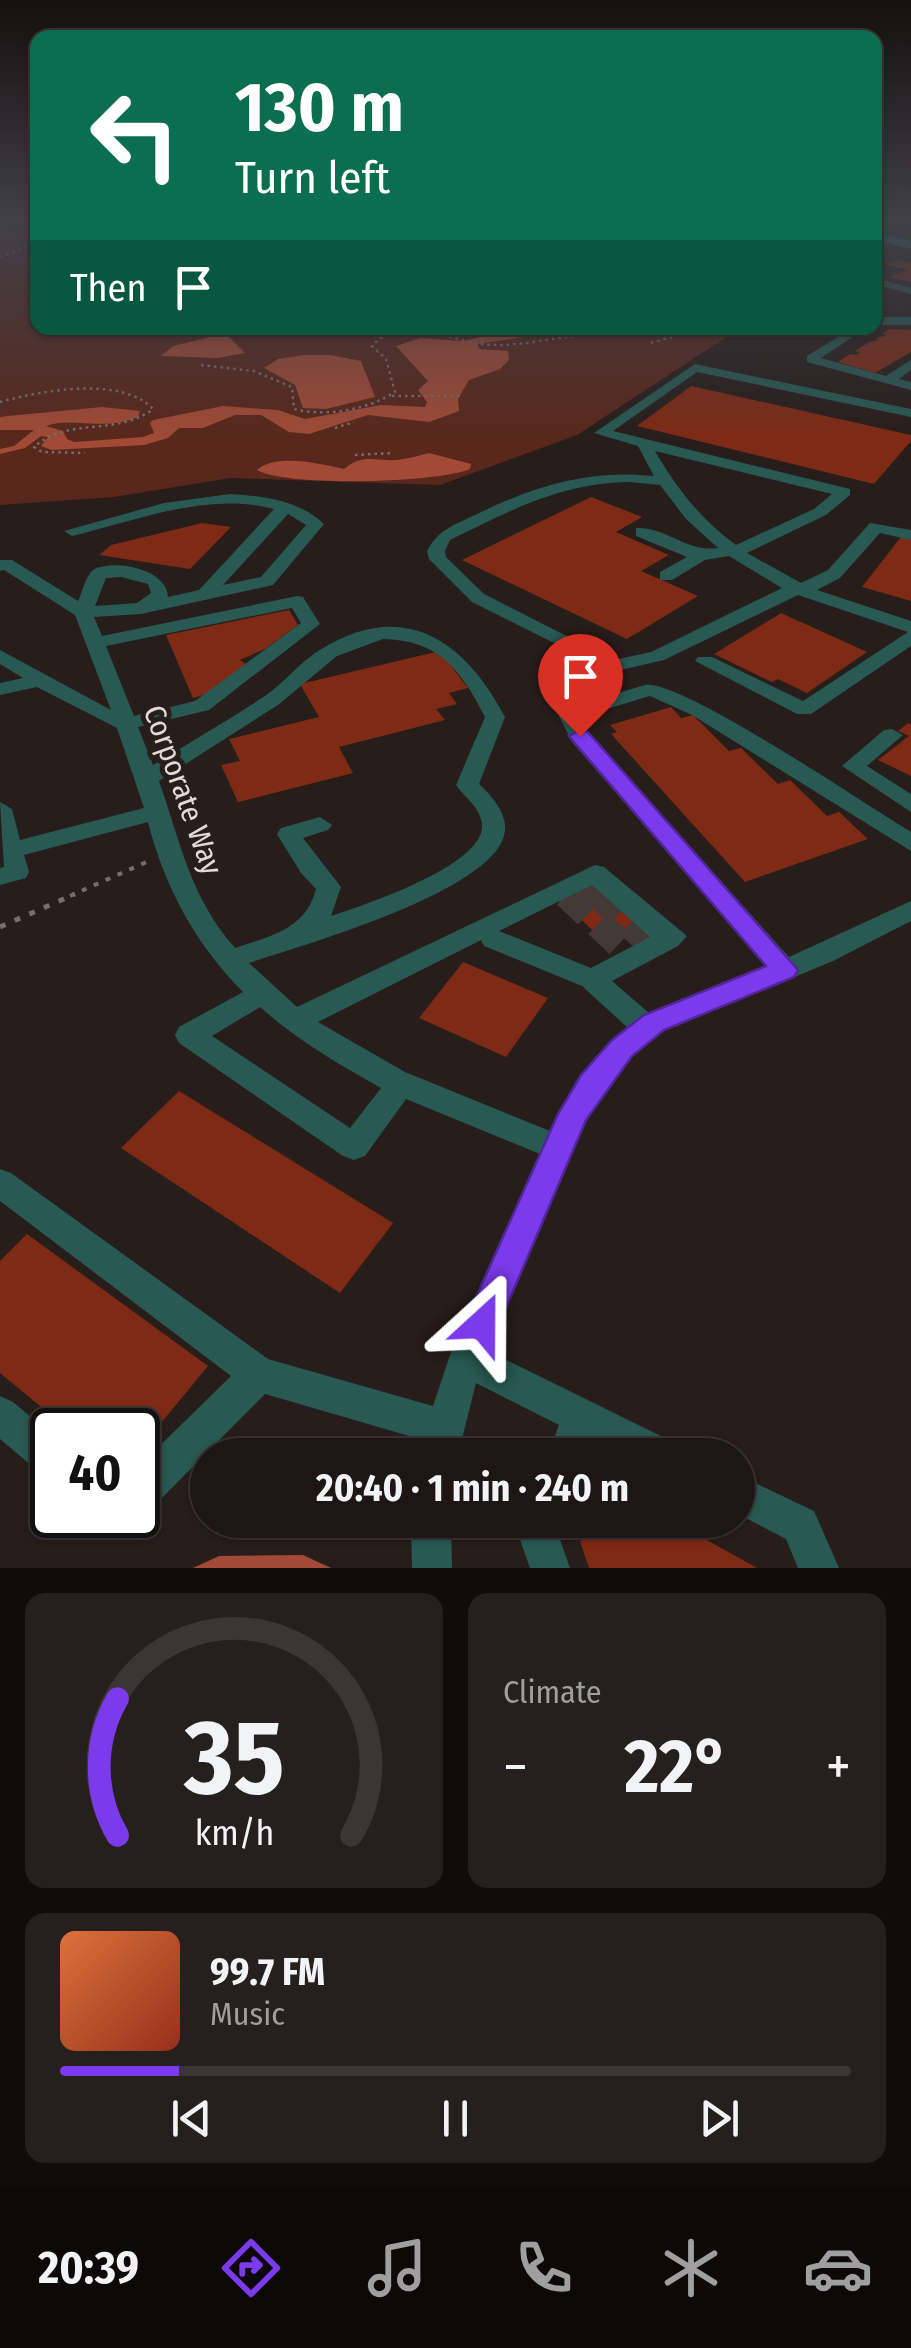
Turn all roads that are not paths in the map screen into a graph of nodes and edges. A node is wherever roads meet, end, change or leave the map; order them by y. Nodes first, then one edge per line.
1 (882, 320) edge
2 (911, 321) edge
3 (849, 335) edge
4 (911, 364) edge
5 (677, 377) junction
6 (888, 381) junction
7 (911, 400) edge
8 (911, 425) edge
9 (644, 444) junction
10 (662, 482) junction
11 (285, 507) junction
12 (72, 531) dead end
13 (642, 532) dead end
14 (911, 536) edge
15 (0, 543) edge
16 (730, 550) junction
17 (700, 556) junction
18 (3, 565) edge
19 (666, 576) dead end
20 (797, 590) junction
21 (204, 594) junction
22 (142, 608) junction
23 (83, 612) junction
24 (911, 627) edge
25 (911, 637) edge
26 (94, 643) junction
27 (0, 656) edge
28 (704, 661) dead end
29 (40, 680) junction
30 (0, 689) edge
31 (126, 724) junction
32 (892, 735) dead end
33 (147, 778) junction
34 (911, 805) edge
35 (0, 808) edge
36 (158, 812) junction
37 (320, 825) dead end
38 (911, 844) edge
39 (11, 850) junction
40 (0, 878) edge
41 (911, 910) edge
42 (296, 938) junction
43 (493, 938) dead end
44 (229, 960) junction
45 (784, 970) junction
46 (592, 979) junction
47 (263, 993) junction
48 (294, 1022) junction
49 (647, 1028) junction
50 (400, 1085) junction
51 (559, 1147) junction
52 (0, 1183) edge
53 (466, 1358) junction
54 (259, 1374) junction
55 (0, 1415) edge
56 (581, 1416) junction
57 (431, 1438) edge
58 (443, 1438) edge
59 (573, 1438) edge
60 (626, 1438) edge
61 (30, 1440) edge
62 (160, 1472) edge
63 (755, 1502) edge
64 (431, 1538) edge
65 (539, 1538) edge
66 (432, 1568) edge
67 (550, 1568) edge
68 (818, 1568) edge

1 - 2 street
3 - 6 street
4 - 6 street
5 - 7 street
5 - 8 street
5 - 9 street
6 - 7 street
9 - 10 street
9 - 16 street
10 - 16 street
10 - 20 street
11 - 12 street
11 - 21 street
11 - 21 street
13 - 17 street
14 - 20 street
15 - 18 street
16 - 17 street
16 - 20 street
17 - 19 street
18 - 23 street
20 - 24 street
21 - 22 street
22 - 23 street
22 - 23 street
23 - 26 street, Corporate Way
25 - 28 street
26 - 31 street, Corporate Way
26 - 31 street
27 - 29 street
29 - 30 street
29 - 31 street
31 - 33 street, Corporate Way
32 - 34 street
33 - 36 street, Corporate Way
33 - 42 street
35 - 39 street
36 - 39 street
36 - 44 street, Corporate Way
37 - 42 street
38 - 45 street
39 - 40 street
41 - 45 street
42 - 44 street
43 - 46 street
44 - 47 street, Corporate Way
45 - 49 street
46 - 48 street
46 - 49 street
47 - 48 street, Corporate Way
47 - 50 street
48 - 50 street, Corporate Way
49 - 51 street
50 - 51 street, Corporate Way
51 - 53 street
52 - 54 street
53 - 56 street
53 - 58 street
54 - 57 street
54 - 62 street
55 - 61 street
56 - 59 street
56 - 60 street
63 - 68 street
64 - 66 street
65 - 67 street

